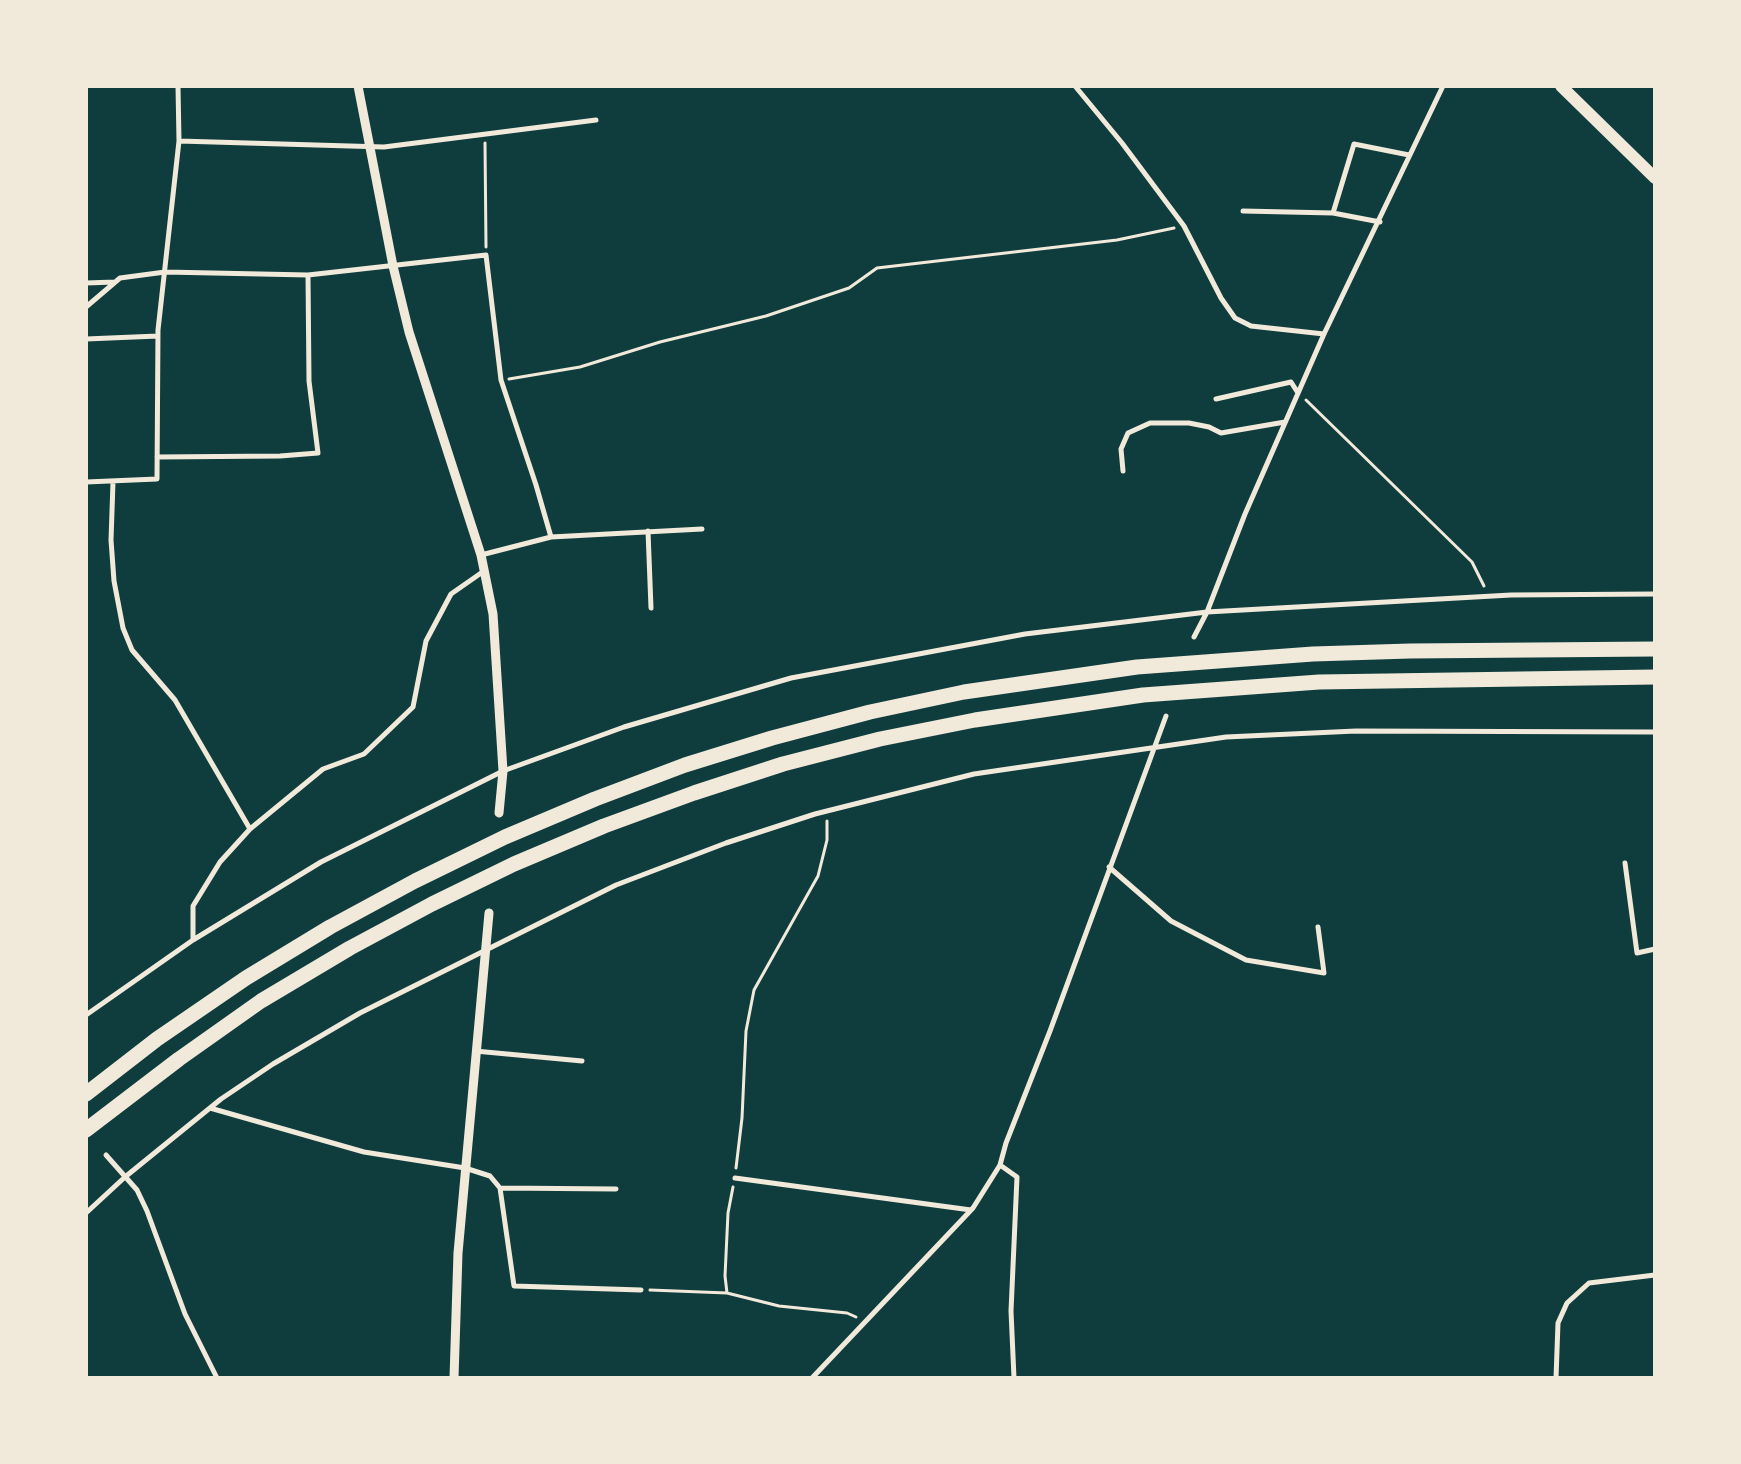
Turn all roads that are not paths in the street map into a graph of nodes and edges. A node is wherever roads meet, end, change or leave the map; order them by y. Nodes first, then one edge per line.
1 (178, 86) edge
2 (358, 86) edge
3 (1074, 86) edge
4 (1443, 86) edge
5 (1561, 86) edge
6 (596, 120) dead end
7 (179, 141) junction
8 (370, 147) junction
9 (1409, 155) junction
10 (1655, 178) edge
11 (1244, 211) dead end
12 (1333, 213) junction
13 (1380, 222) junction
14 (393, 266) junction
15 (165, 272) junction
16 (308, 275) junction
17 (115, 282) junction
18 (86, 283) edge
19 (86, 306) edge
20 (1324, 334) junction
21 (158, 336) junction
22 (86, 339) edge
23 (1298, 393) junction
24 (1216, 399) dead end
25 (1286, 422) junction
26 (157, 457) junction
27 (1123, 471) dead end
28 (86, 482) edge
29 (113, 482) junction
30 (702, 528) dead end
31 (648, 531) junction
32 (551, 537) junction
33 (482, 555) junction
34 (484, 571) junction
35 (1655, 594) edge
36 (651, 608) dead end
37 (1207, 612) junction
38 (1194, 636) dead end
39 (1655, 649) edge
40 (1655, 677) edge
41 (1166, 716) dead end
42 (1655, 732) edge
43 (1154, 748) junction
44 (503, 771) junction
45 (499, 813) dead end
46 (250, 829) junction
47 (1625, 863) dead end
48 (1109, 867) junction
49 (489, 913) dead end
50 (1318, 927) dead end
51 (193, 940) junction
52 (485, 949) junction
53 (1655, 949) edge
54 (86, 1015) edge
55 (475, 1051) junction
56 (582, 1062) dead end
57 (86, 1094) edge
58 (210, 1108) junction
59 (86, 1130) edge
60 (106, 1155) dead end
61 (1000, 1165) junction
62 (465, 1168) junction
63 (125, 1177) junction
64 (735, 1178) road end
65 (500, 1188) junction
66 (616, 1188) dead end
67 (971, 1210) junction
68 (86, 1213) edge
69 (1655, 1274) edge
70 (641, 1290) road end
71 (217, 1378) edge
72 (454, 1378) edge
73 (812, 1378) edge
74 (1014, 1378) edge
75 (1556, 1378) edge

1 - 7 street
2 - 8 street
3 - 20 street
4 - 9 street
5 - 10 main road
6 - 8 street
7 - 8 street
7 - 15 street
8 - 14 street
9 - 12 street
9 - 13 street
11 - 12 street
12 - 13 street
13 - 20 street
14 - 16 street
14 - 32 street
14 - 33 street
15 - 16 street
15 - 17 street
15 - 21 street
16 - 26 street
17 - 18 street
17 - 19 street
20 - 23 street
21 - 22 street
21 - 26 street
23 - 24 street
23 - 25 street
25 - 27 street
25 - 37 street
26 - 29 street
28 - 29 street
29 - 46 street
30 - 31 street
31 - 32 street
31 - 36 street
32 - 33 street
33 - 34 street
34 - 44 street
34 - 46 street
35 - 37 street
37 - 38 street
37 - 44 street
39 - 57 highway
40 - 59 highway
41 - 43 street
42 - 43 street
43 - 48 street
43 - 52 street
44 - 45 street
44 - 51 street
46 - 51 street
47 - 53 street
48 - 50 street
48 - 61 street
49 - 52 street
51 - 54 street
52 - 55 street
52 - 58 street
55 - 56 street
55 - 62 street
58 - 62 street
58 - 63 street
60 - 63 street
61 - 67 street
61 - 74 street
62 - 65 street
62 - 72 street
63 - 68 street
63 - 71 street
64 - 67 street
65 - 66 street
65 - 70 street
67 - 73 street
69 - 75 street

